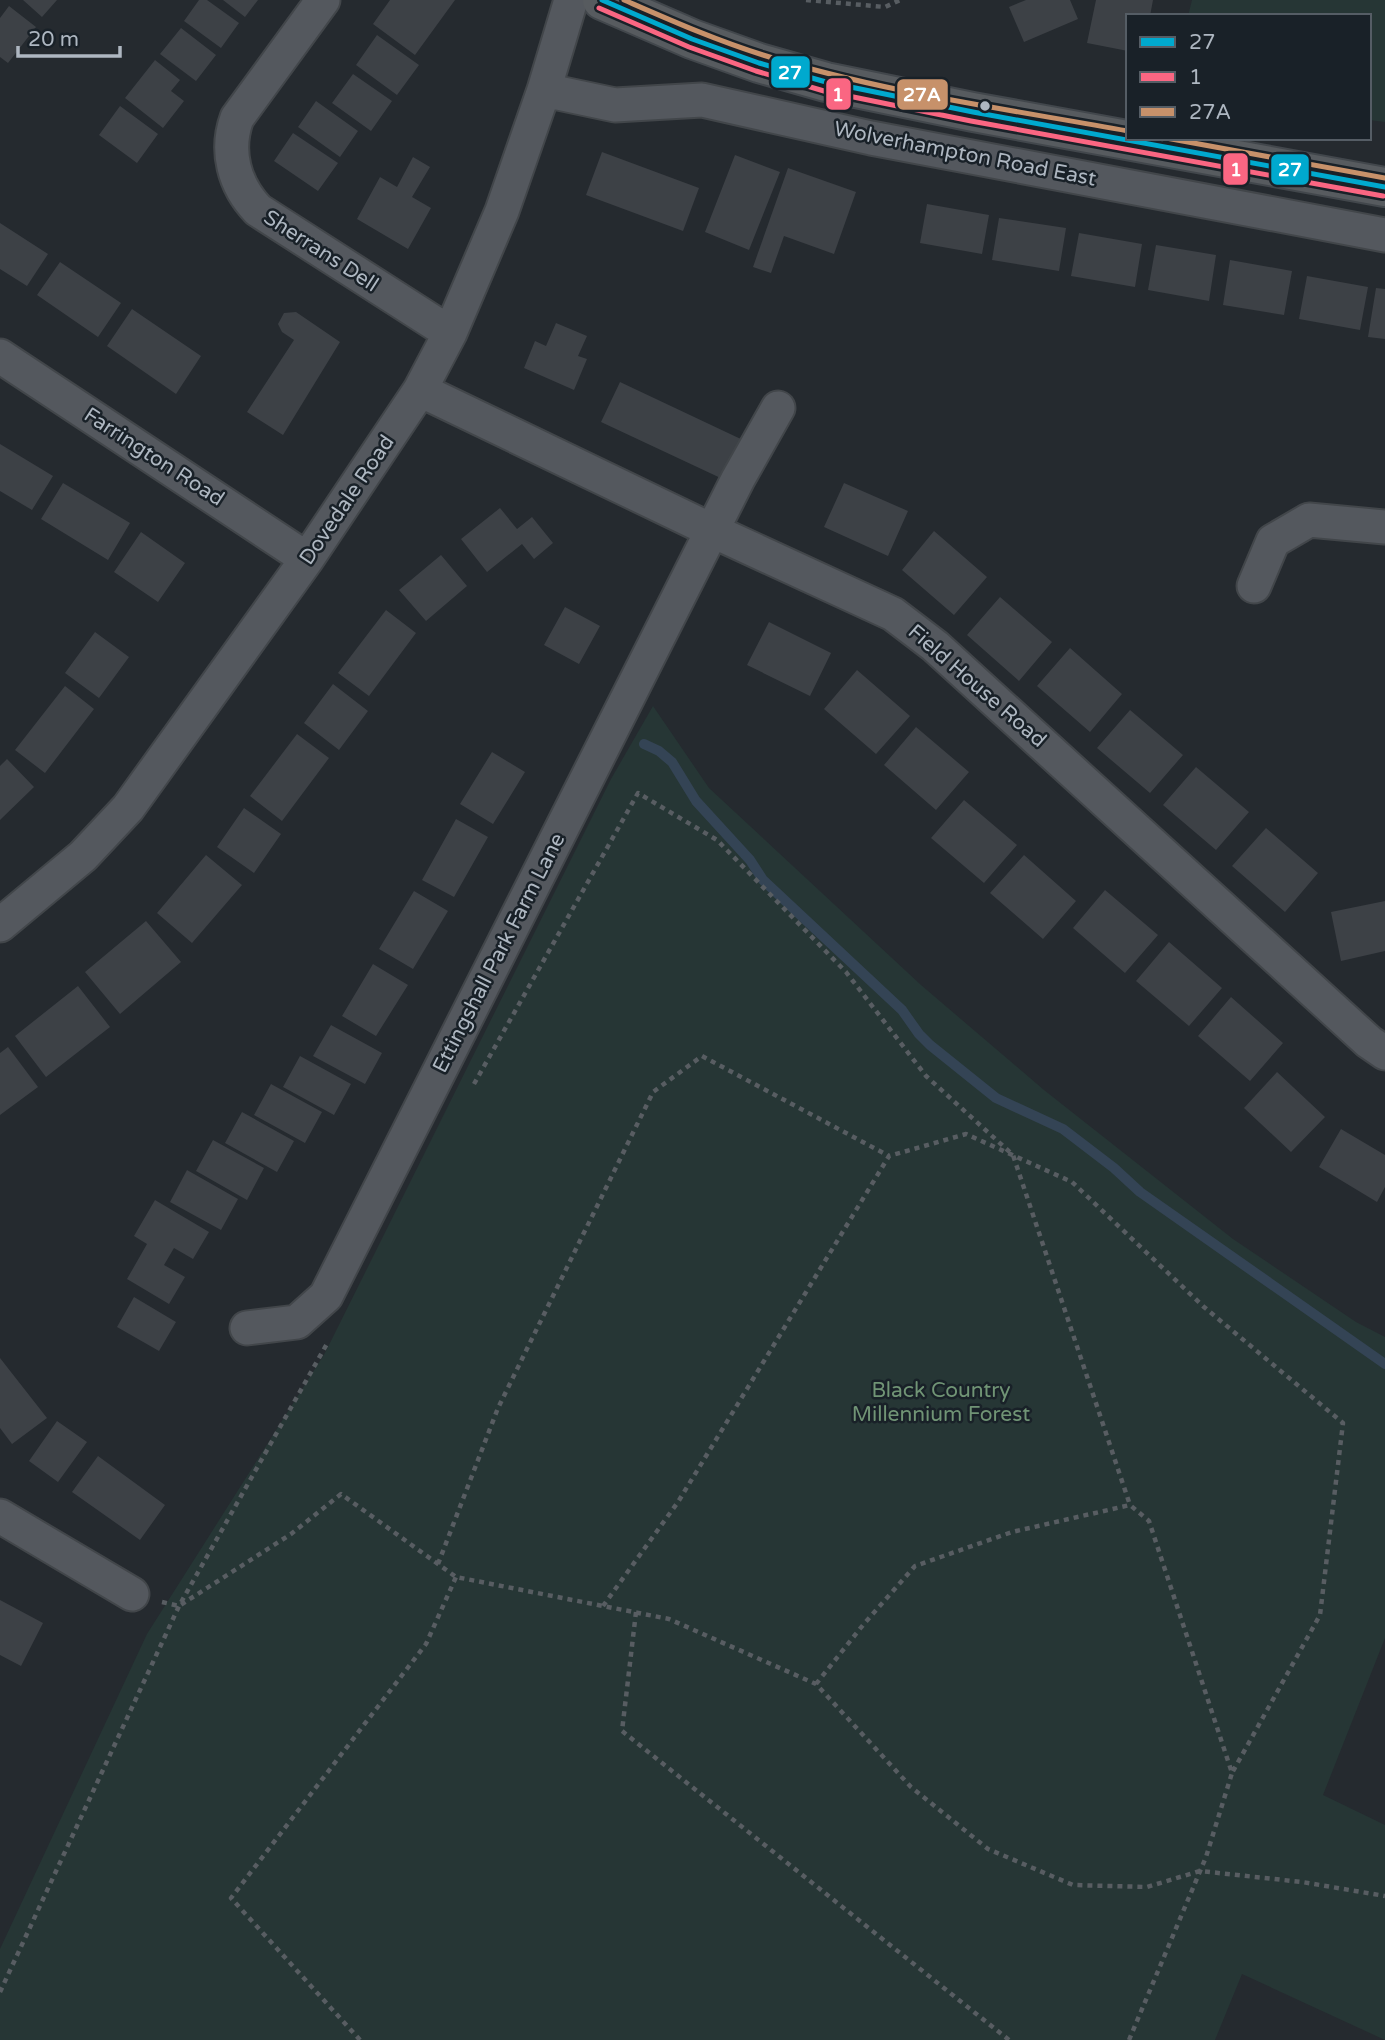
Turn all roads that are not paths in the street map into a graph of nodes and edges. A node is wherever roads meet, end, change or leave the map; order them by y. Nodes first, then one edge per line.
1 (323, 0) edge
2 (571, 0) edge
3 (602, 0) edge
4 (544, 90) junction
5 (1126, 140) edge
6 (1127, 140) edge
7 (1385, 187) edge
8 (1385, 235) edge
9 (450, 333) junction
10 (0, 356) edge
11 (421, 390) junction
12 (778, 408) dead end
13 (1385, 527) edge
14 (713, 531) junction
15 (307, 559) junction
16 (1254, 586) dead end
17 (0, 925) edge
18 (1385, 1053) edge
19 (247, 1328) dead end
20 (0, 1516) edge
21 (132, 1594) dead end

1 - 9 street, Sherrans Dell
2 - 4 street, Dovedale Road
3 - 5 main road, Wolverhampton Road East
4 - 8 street, Wolverhampton Road East
4 - 9 street, Dovedale Road
6 - 7 main road, Wolverhampton Road East
9 - 11 street, Dovedale Road
10 - 15 street, Farrington Road
11 - 14 street, Field House Road
11 - 15 street, Dovedale Road
12 - 14 street, Ettingshall Park Farm Lane
13 - 16 street
14 - 18 street, Field House Road
14 - 19 street, Ettingshall Park Farm Lane
15 - 17 street, Dovedale Road
20 - 21 street

